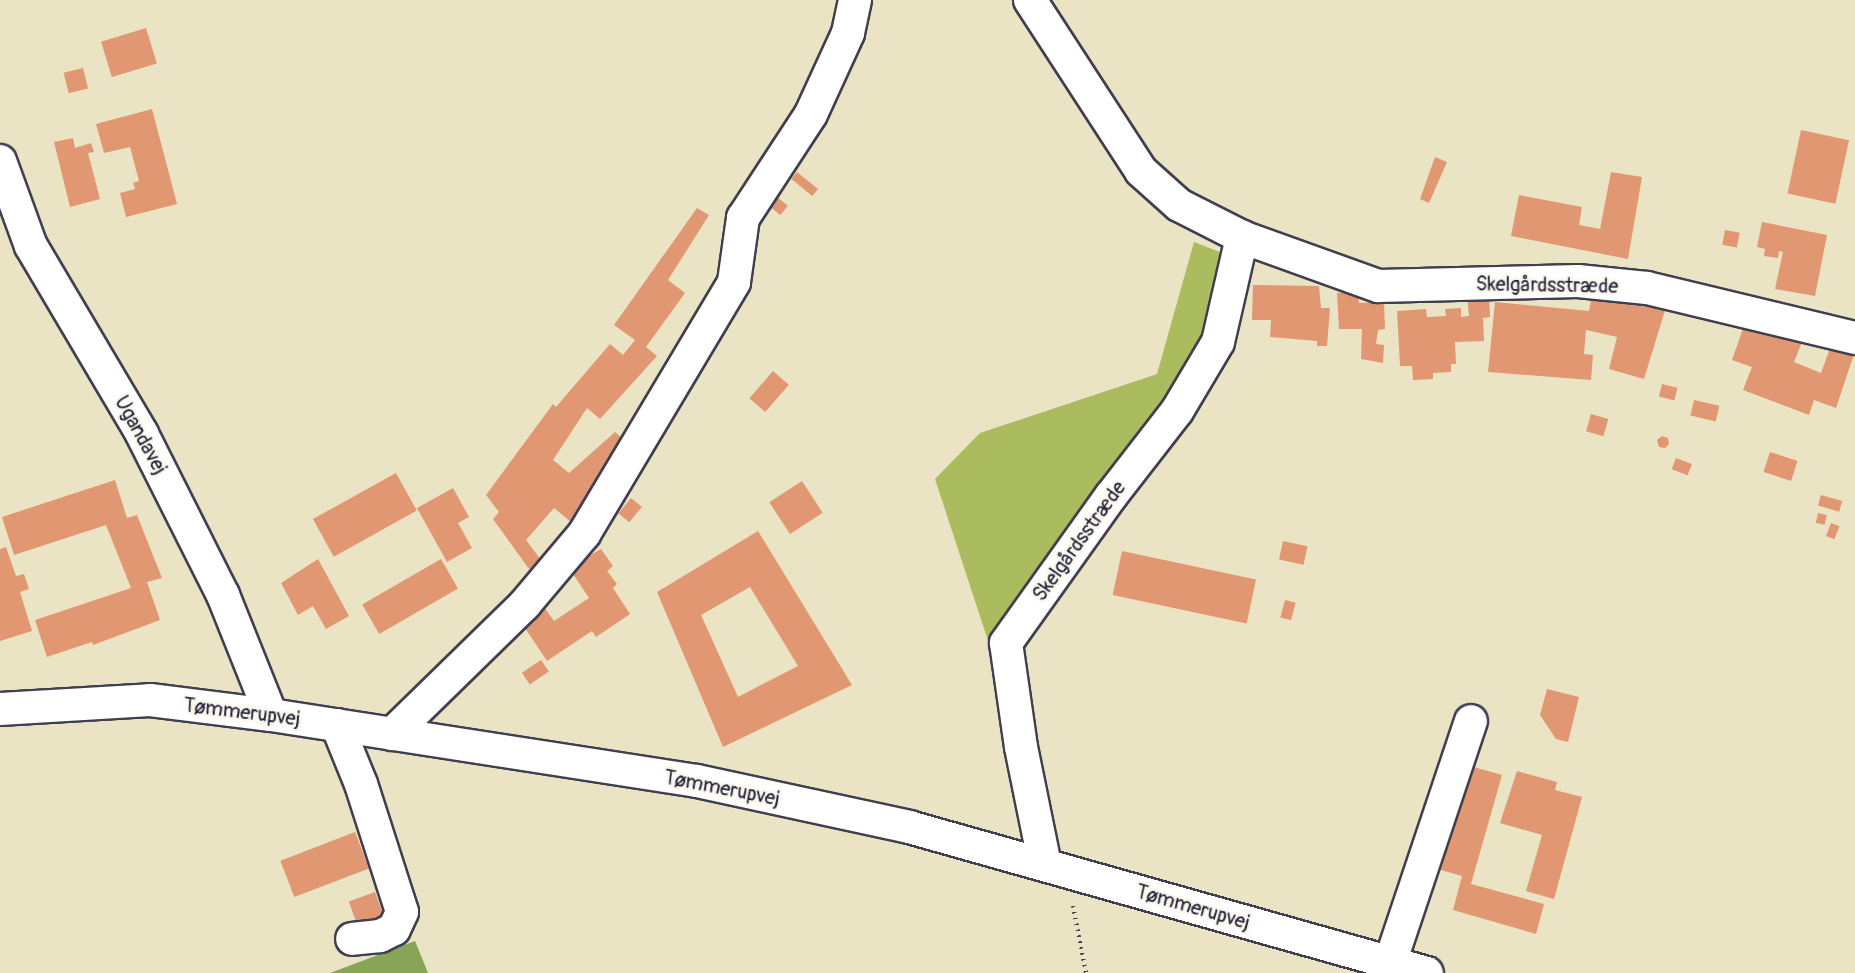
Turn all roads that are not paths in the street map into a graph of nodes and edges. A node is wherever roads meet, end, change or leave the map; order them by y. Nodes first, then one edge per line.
1 (855, 0) edge
2 (1030, 0) edge
3 (0, 161) edge
4 (1242, 237) junction
5 (1855, 338) edge
6 (0, 709) edge
7 (271, 715) junction
8 (1471, 721) dead end
9 (337, 725) junction
10 (392, 734) junction
11 (1056, 868) junction
12 (352, 939) dead end
13 (1390, 963) junction
14 (1427, 973) edge

1 - 10 street
2 - 4 street, Skelgårdsstræde
3 - 7 street, Ugandavej
4 - 5 street, Skelgårdsstræde
4 - 11 street, Skelgårdsstræde
6 - 7 street, Tømmerupvej
7 - 9 street, Tømmerupvej
8 - 13 street
9 - 10 street, Tømmerupvej
9 - 12 street
10 - 11 street, Tømmerupvej
11 - 13 street, Tømmerupvej
13 - 14 street, Tømmerupvej

